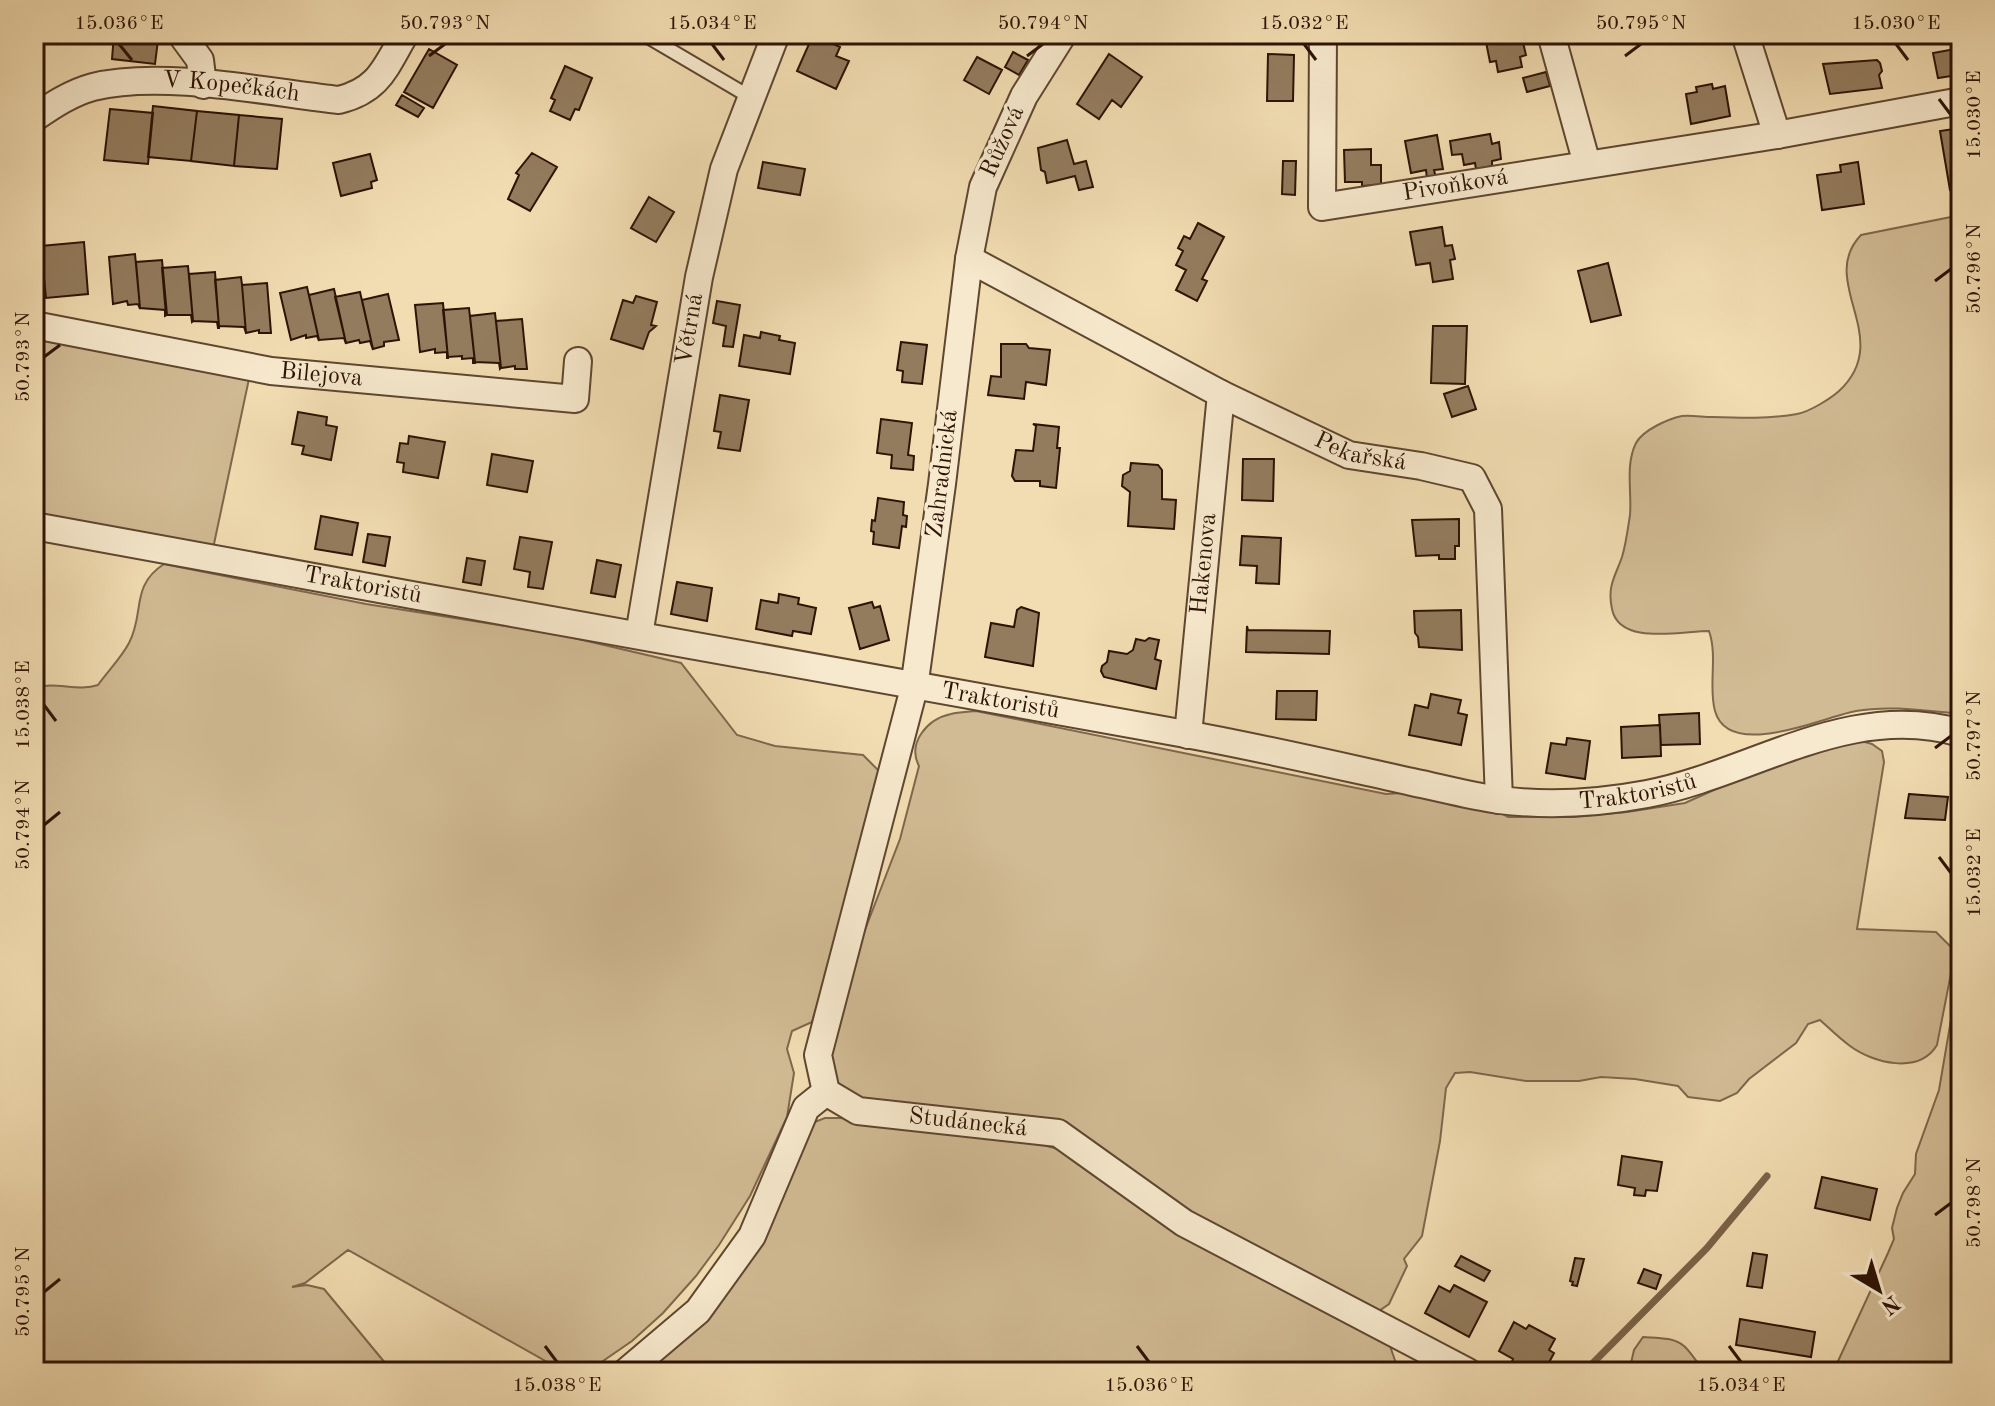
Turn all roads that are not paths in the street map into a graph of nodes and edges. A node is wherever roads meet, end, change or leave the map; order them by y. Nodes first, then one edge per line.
1 (181, 34) edge
2 (405, 34) edge
3 (643, 34) edge
4 (776, 34) edge
5 (1063, 34) edge
6 (1323, 34) edge
7 (1551, 34) edge
8 (1745, 34) edge
9 (203, 85) junction
10 (750, 97) junction
11 (1961, 101) edge
12 (34, 118) edge
13 (1777, 135) junction
14 (1587, 164) junction
15 (969, 259) junction
16 (34, 325) edge
17 (578, 361) dead end
18 (1221, 394) junction
19 (34, 526) edge
20 (639, 635) junction
21 (914, 688) junction
22 (1961, 733) edge
23 (1188, 735) junction
24 (1499, 800) junction
25 (826, 1092) junction
26 (626, 1372) edge
27 (1468, 1372) edge

1 - 9 street
2 - 9 street, V Kopečkách
3 - 10 lane
4 - 10 street, Větrná
5 - 15 street, Růžová
6 - 14 street, Pivoňková
7 - 14 street
8 - 13 street
9 - 12 street, V Kopečkách
10 - 20 street, Větrná
11 - 13 street, Pivoňková
13 - 14 street, Pivoňková
15 - 18 street, Pekařská
15 - 21 street, Zahradnická
16 - 17 street, Bilejova
18 - 23 street, Hakenova
18 - 24 street, Pekařská
19 - 20 street, Traktoristů
20 - 21 street, Traktoristů
21 - 23 street, Traktoristů
21 - 25 street
22 - 24 street, Traktoristů
23 - 24 street, Traktoristů
25 - 26 street
25 - 27 street, Studánecká

